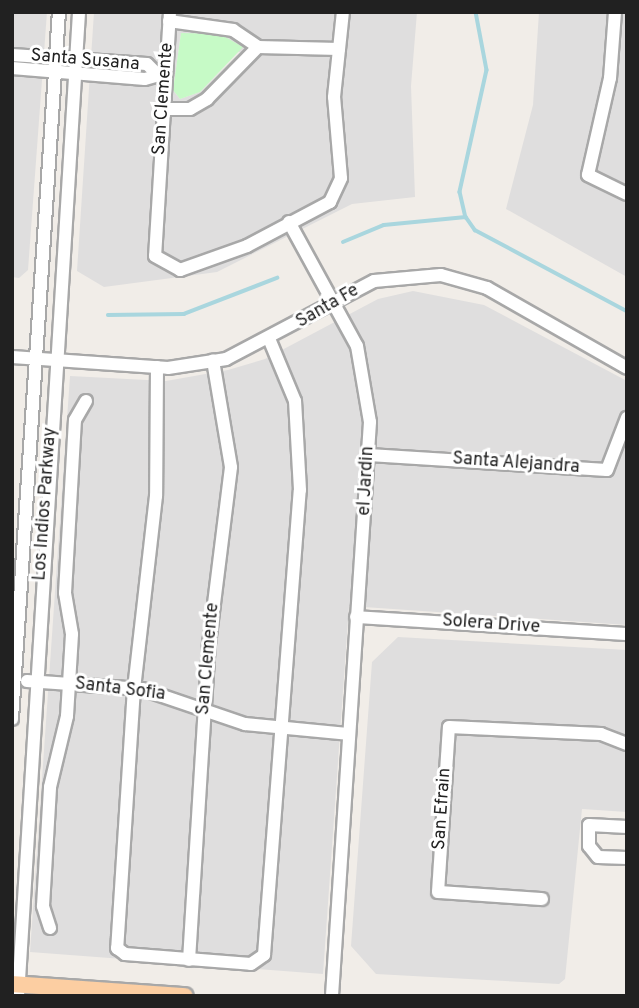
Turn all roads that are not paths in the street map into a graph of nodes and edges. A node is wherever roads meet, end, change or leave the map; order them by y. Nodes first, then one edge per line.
1 (59, 12) edge
2 (79, 12) edge
3 (343, 12) edge
4 (615, 12) edge
5 (170, 17) edge
6 (258, 47) junction
7 (339, 49) junction
8 (620, 51) edge
9 (12, 55) edge
10 (56, 58) junction
11 (76, 59) junction
12 (12, 68) edge
13 (55, 72) junction
14 (75, 73) junction
15 (161, 73) junction
16 (163, 110) junction
17 (627, 194) edge
18 (289, 222) junction
19 (334, 301) junction
20 (270, 341) junction
21 (12, 357) edge
22 (36, 358) junction
23 (56, 359) junction
24 (213, 361) junction
25 (157, 367) junction
26 (627, 368) edge
27 (86, 401) dead end
28 (627, 418) edge
29 (369, 454) junction
30 (356, 617) junction
31 (627, 634) edge
32 (14, 681) edge
33 (34, 681) junction
34 (69, 684) junction
35 (134, 688) junction
36 (205, 709) junction
37 (12, 719) edge
38 (276, 729) junction
39 (348, 733) junction
40 (627, 744) edge
41 (627, 827) edge
42 (627, 858) edge
43 (541, 899) dead end
44 (50, 928) dead end
45 (189, 960) junction
46 (17, 988) edge
47 (186, 996) edge
48 (332, 996) edge

1 - 10 street, Los Indios Parkway
2 - 11 street, Los Indios Parkway
3 - 7 street
4 - 8 street
5 - 6 street
5 - 15 street, San Clemente
6 - 7 street
6 - 16 street
7 - 18 street
8 - 17 street
9 - 10 street, Santa Susana
10 - 11 street, Santa Susana
10 - 13 street, Los Indios Parkway
11 - 14 street, Los Indios Parkway
11 - 15 street, Santa Susana
12 - 13 street, Santa Susana
13 - 14 street, Santa Susana
13 - 22 street, Los Indios Parkway
14 - 15 street, Santa Susana
14 - 23 street, Los Indios Parkway
15 - 16 street, San Clemente
16 - 18 street, San Clemente
18 - 19 street, el Jardin
19 - 20 street, Santa Fe
19 - 26 street, Santa Fe
19 - 29 street, el Jardin
20 - 24 street, Santa Fe
20 - 38 street
21 - 22 street, Santa Fe
22 - 23 street, Santa Fe
22 - 32 street, Los Indios Parkway
23 - 25 street, Santa Fe
23 - 33 street, Los Indios Parkway
24 - 25 street, Santa Fe
24 - 36 street, San Clemente
25 - 35 street
27 - 34 street
28 - 29 street, Santa Alejandra
29 - 30 street, el Jardin
30 - 31 street, Solera Drive
30 - 39 street, el Jardin
32 - 33 street, Santa Sofia
32 - 37 street, Los Indios Parkway
33 - 34 street, Santa Sofia
33 - 46 street, Los Indios Parkway
34 - 35 street, Santa Sofia
34 - 44 street
35 - 36 street, Santa Sofia
35 - 45 street
36 - 38 street, Santa Sofia
36 - 45 street, San Clemente
38 - 39 street, Santa Sofia
38 - 45 street
39 - 48 street, el Jardin
40 - 43 street, San Efrain
41 - 42 street
46 - 47 main road

